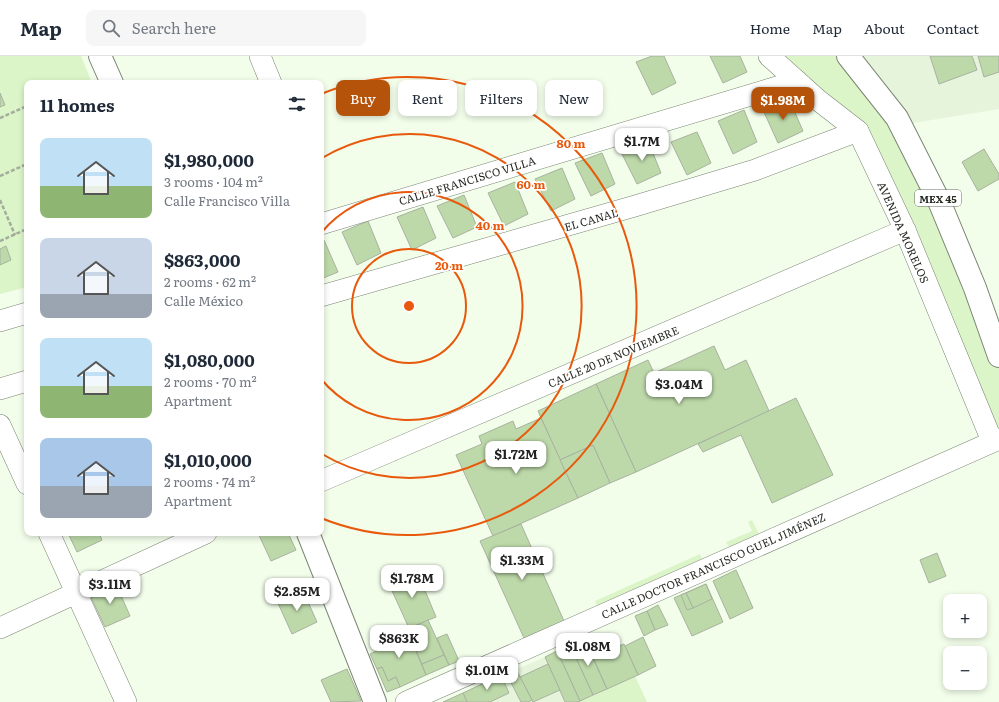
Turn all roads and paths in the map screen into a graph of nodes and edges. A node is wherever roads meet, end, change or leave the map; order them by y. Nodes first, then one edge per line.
1 (100, 56) edge
2 (260, 56) edge
3 (769, 56) edge
4 (848, 56) edge
5 (111, 80) edge
6 (270, 80) edge
7 (797, 81) junction
8 (24, 107) edge
9 (0, 118) edge
10 (858, 131) junction
11 (24, 165) edge
12 (0, 176) edge
13 (0, 200) edge
14 (324, 219) edge
15 (24, 230) edge
16 (904, 230) junction
17 (15, 235) junction
18 (0, 241) edge
19 (324, 295) edge
20 (24, 314) edge
21 (0, 322) edge
22 (999, 356) edge
23 (24, 382) edge
24 (0, 389) edge
25 (0, 425) edge
26 (996, 440) edge
27 (24, 477) edge
28 (324, 480) edge
29 (50, 536) edge
30 (200, 536) edge
31 (309, 536) edge
32 (76, 593) junction
33 (0, 628) edge
34 (126, 702) edge
35 (375, 702) edge
36 (406, 702) edge

1 - 5 main road
2 - 6 street
3 - 7 street, AVENIDA MORELOS
4 - 22 main road, MEX 45
7 - 10 street, AVENIDA MORELOS
7 - 14 street, CALLE FRANCISCO VILLA
8 - 9 path
10 - 16 street, AVENIDA MORELOS
10 - 19 street, EL CANAL
11 - 12 path
13 - 17 path
15 - 17 path
16 - 26 street, AVENIDA MORELOS
16 - 28 street, CALLE 20 DE NOVIEMBRE
17 - 18 path
20 - 21 street
23 - 24 street
25 - 27 street
26 - 36 street, CALLE DOCTOR FRANCISCO GUEL JIMÉNEZ
29 - 32 street
30 - 32 street
31 - 35 main road
32 - 33 street
32 - 34 street

